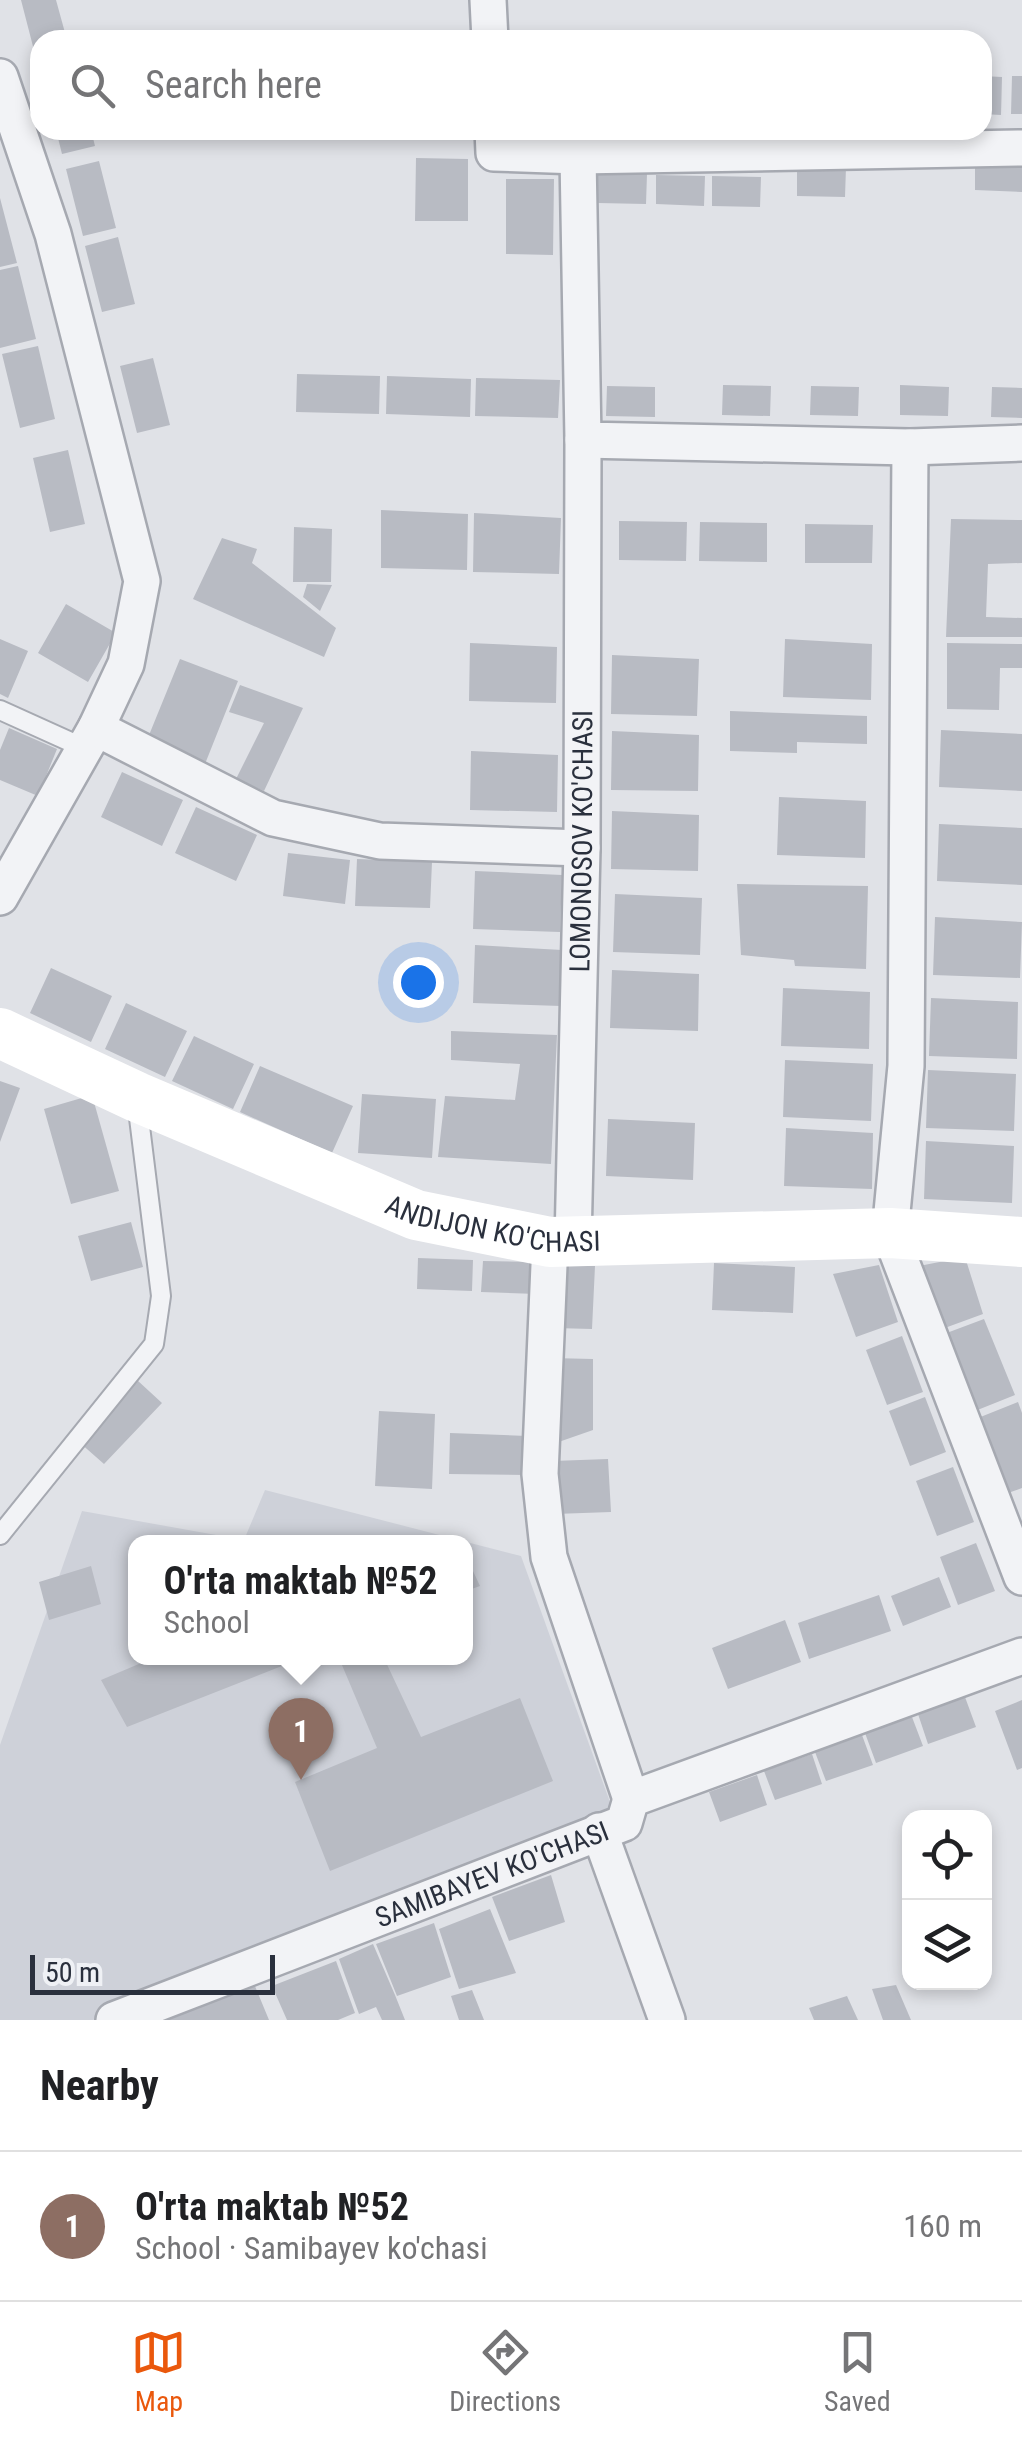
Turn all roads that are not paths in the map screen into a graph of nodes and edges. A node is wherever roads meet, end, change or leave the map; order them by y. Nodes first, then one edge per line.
1 (488, 0) edge
2 (490, 30) edge
3 (0, 76) edge
4 (493, 140) edge
5 (1022, 148) edge
6 (578, 156) junction
7 (582, 440) junction
8 (1022, 443) edge
9 (910, 447) junction
10 (0, 710) edge
11 (90, 738) junction
12 (582, 848) junction
13 (0, 897) edge
14 (0, 1033) edge
15 (136, 1097) junction
16 (890, 1233) junction
17 (1022, 1242) edge
18 (561, 1243) junction
19 (0, 1535) edge
20 (1022, 1577) edge
21 (1022, 1656) edge
22 (630, 1798) junction
23 (599, 1830) junction
24 (114, 2020) edge
25 (667, 2020) edge

1 - 2 street
3 - 11 street
4 - 6 street
5 - 6 street
6 - 7 street, LOMONOSOV KO'CHASI
7 - 9 street
7 - 12 street, LOMONOSOV KO'CHASI
8 - 9 street
9 - 16 street
10 - 11 lane
11 - 12 street
11 - 13 street
12 - 18 street, LOMONOSOV KO'CHASI
14 - 15 street, ANDIJON KO'CHASI
15 - 18 street, ANDIJON KO'CHASI
15 - 19 lane
16 - 17 street, ANDIJON KO'CHASI
16 - 18 street, ANDIJON KO'CHASI
16 - 20 street
18 - 22 street, LOMONOSOV KO'CHASI
21 - 22 street, SAMIBAYEV KO'CHASI
22 - 23 street, SAMIBAYEV KO'CHASI
23 - 24 street, SAMIBAYEV KO'CHASI
23 - 25 street

